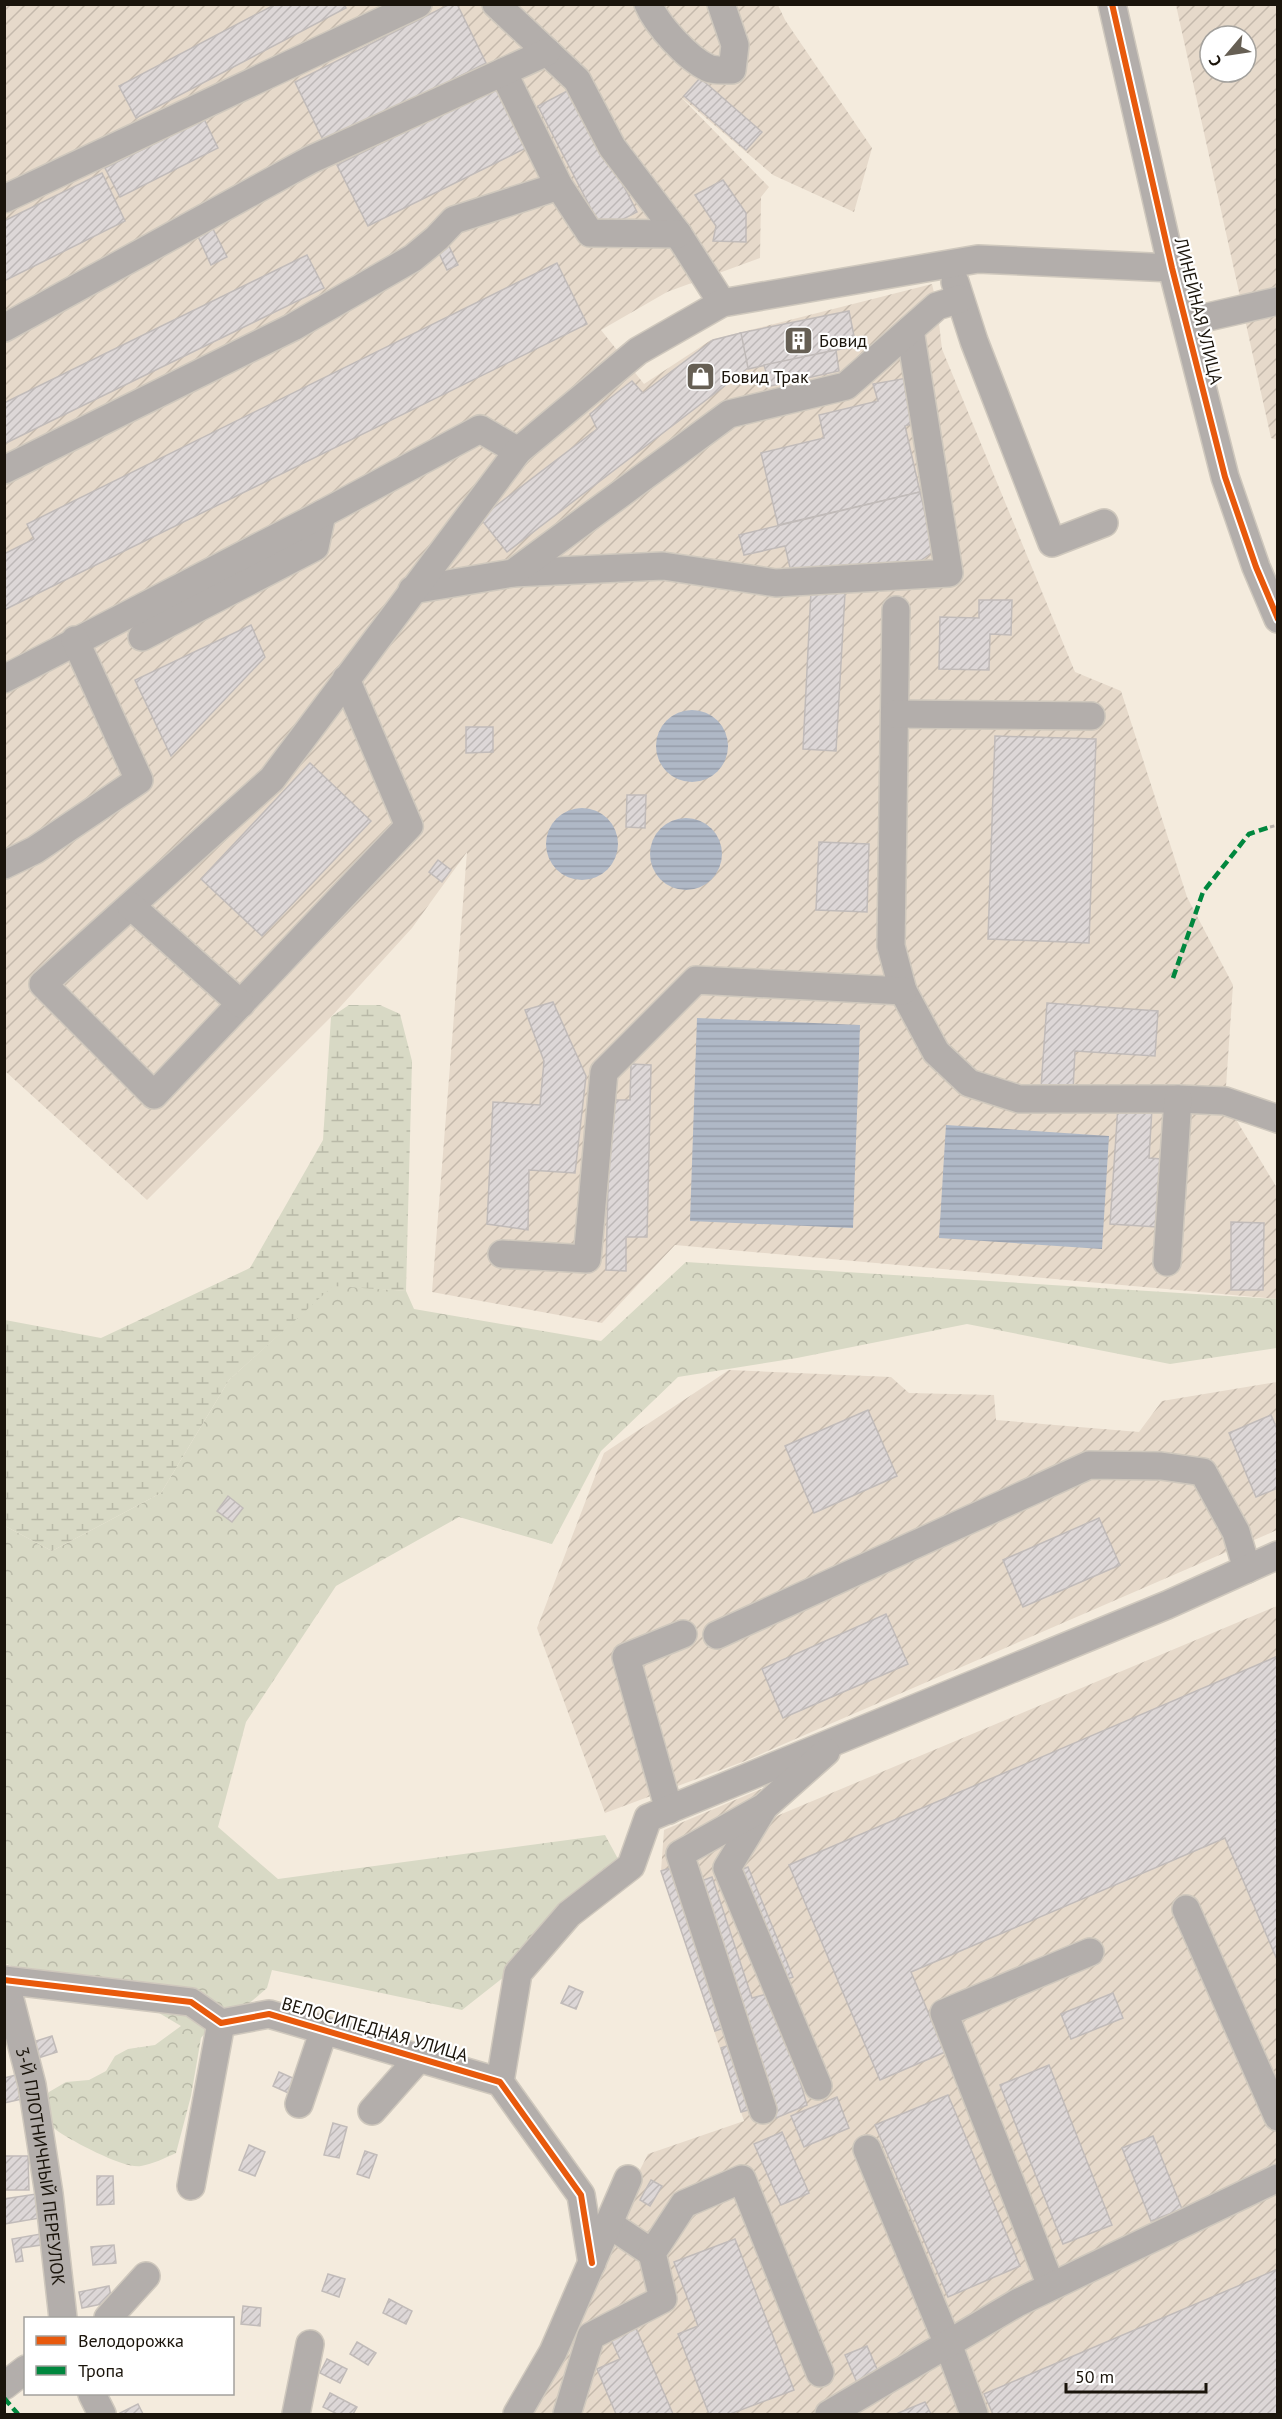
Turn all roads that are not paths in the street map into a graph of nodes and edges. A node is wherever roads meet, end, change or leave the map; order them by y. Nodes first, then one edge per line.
1 (418, 4) edge
2 (648, 4) edge
3 (721, 4) edge
4 (1112, 4) edge
5 (496, 5) edge
6 (547, 52) junction
7 (503, 72) junction
8 (559, 186) junction
9 (4, 199) edge
10 (678, 234) junction
11 (950, 264) junction
12 (1172, 268) junction
13 (960, 299) junction
14 (1278, 301) edge
15 (722, 303) junction
16 (1186, 322) junction
17 (4, 328) edge
18 (910, 330) junction
19 (518, 451) junction
20 (4, 470) edge
21 (1104, 523) dead end
22 (513, 573) junction
23 (412, 590) junction
24 (194, 595) junction
25 (896, 610) dead end
26 (1278, 619) edge
27 (142, 637) dead end
28 (75, 640) junction
29 (4, 679) edge
30 (346, 680) junction
31 (895, 714) junction
32 (1091, 716) dead end
33 (4, 866) edge
34 (131, 906) junction
35 (903, 991) junction
36 (241, 1004) junction
37 (1178, 1099) junction
38 (1278, 1119) edge
39 (502, 1254) dead end
40 (1167, 1262) dead end
41 (1278, 1555) edge
42 (1247, 1569) junction
43 (683, 1634) dead end
44 (717, 1635) dead end
45 (841, 1739) junction
46 (764, 1808) junction
47 (669, 1810) junction
48 (1186, 1909) dead end
49 (1090, 1952) dead end
50 (5, 1980) edge
51 (221, 2023) junction
52 (324, 2030) junction
53 (419, 2058) junction
54 (500, 2082) junction
55 (818, 2086) dead end
56 (299, 2104) dead end
57 (763, 2110) dead end
58 (372, 2111) dead end
59 (1278, 2117) edge
60 (867, 2149) dead end
61 (1278, 2178) edge
62 (628, 2179) dead end
63 (191, 2186) dead end
64 (609, 2224) junction
65 (652, 2253) junction
66 (592, 2263) junction
67 (146, 2276) dead end
68 (1051, 2286) junction
69 (63, 2317) edge
70 (110, 2317) edge
71 (948, 2343) junction
72 (310, 2344) dead end
73 (24, 2371) edge
74 (820, 2373) dead end
75 (4, 2386) edge
76 (92, 2395) edge
77 (102, 2415) edge
78 (296, 2415) edge
79 (517, 2415) edge
80 (567, 2415) edge
81 (829, 2415) edge
82 (974, 2415) edge

1 - 9 street
2 - 3 street
4 - 12 street, ЛИНЕЙНАЯ УЛИЦА
5 - 6 street
6 - 7 street
6 - 10 street
7 - 8 street
7 - 17 street
8 - 10 street
8 - 20 street
10 - 15 street
11 - 12 street
11 - 13 street
11 - 15 street
12 - 16 street, ЛИНЕЙНАЯ УЛИЦА
13 - 18 street
13 - 21 street
14 - 16 street
15 - 19 street
16 - 26 street, ЛИНЕЙНАЯ УЛИЦА
18 - 22 street
18 - 22 street
19 - 23 street
19 - 24 street
22 - 23 street
23 - 30 street
24 - 27 street
24 - 28 street
25 - 31 street
28 - 29 street
28 - 33 street
30 - 34 street
30 - 36 street
31 - 32 street
31 - 35 street
34 - 36 street
34 - 36 street
35 - 37 street
35 - 39 street
37 - 38 street
37 - 40 street
41 - 42 street
42 - 44 street
42 - 45 street
43 - 47 street
45 - 46 street
45 - 47 street
46 - 55 street
46 - 57 street
47 - 54 street
48 - 59 street
49 - 68 street
50 - 51 street
50 - 69 street, 3-Й ПЛОТНИЧНЫЙ ПЕРЕУЛОК
51 - 52 street, ВЕЛОСИПЕДНАЯ УЛИЦА
51 - 63 street
52 - 53 street, ВЕЛОСИПЕДНАЯ УЛИЦА
52 - 56 street
53 - 54 street, ВЕЛОСИПЕДНАЯ УЛИЦА
53 - 58 street
54 - 66 street
60 - 71 street
61 - 68 street
62 - 64 street
64 - 65 street
64 - 66 street
65 - 74 street
65 - 80 street
66 - 79 street
67 - 70 street
68 - 71 street
71 - 81 street
71 - 82 street
72 - 78 street
73 - 75 street
76 - 77 street

